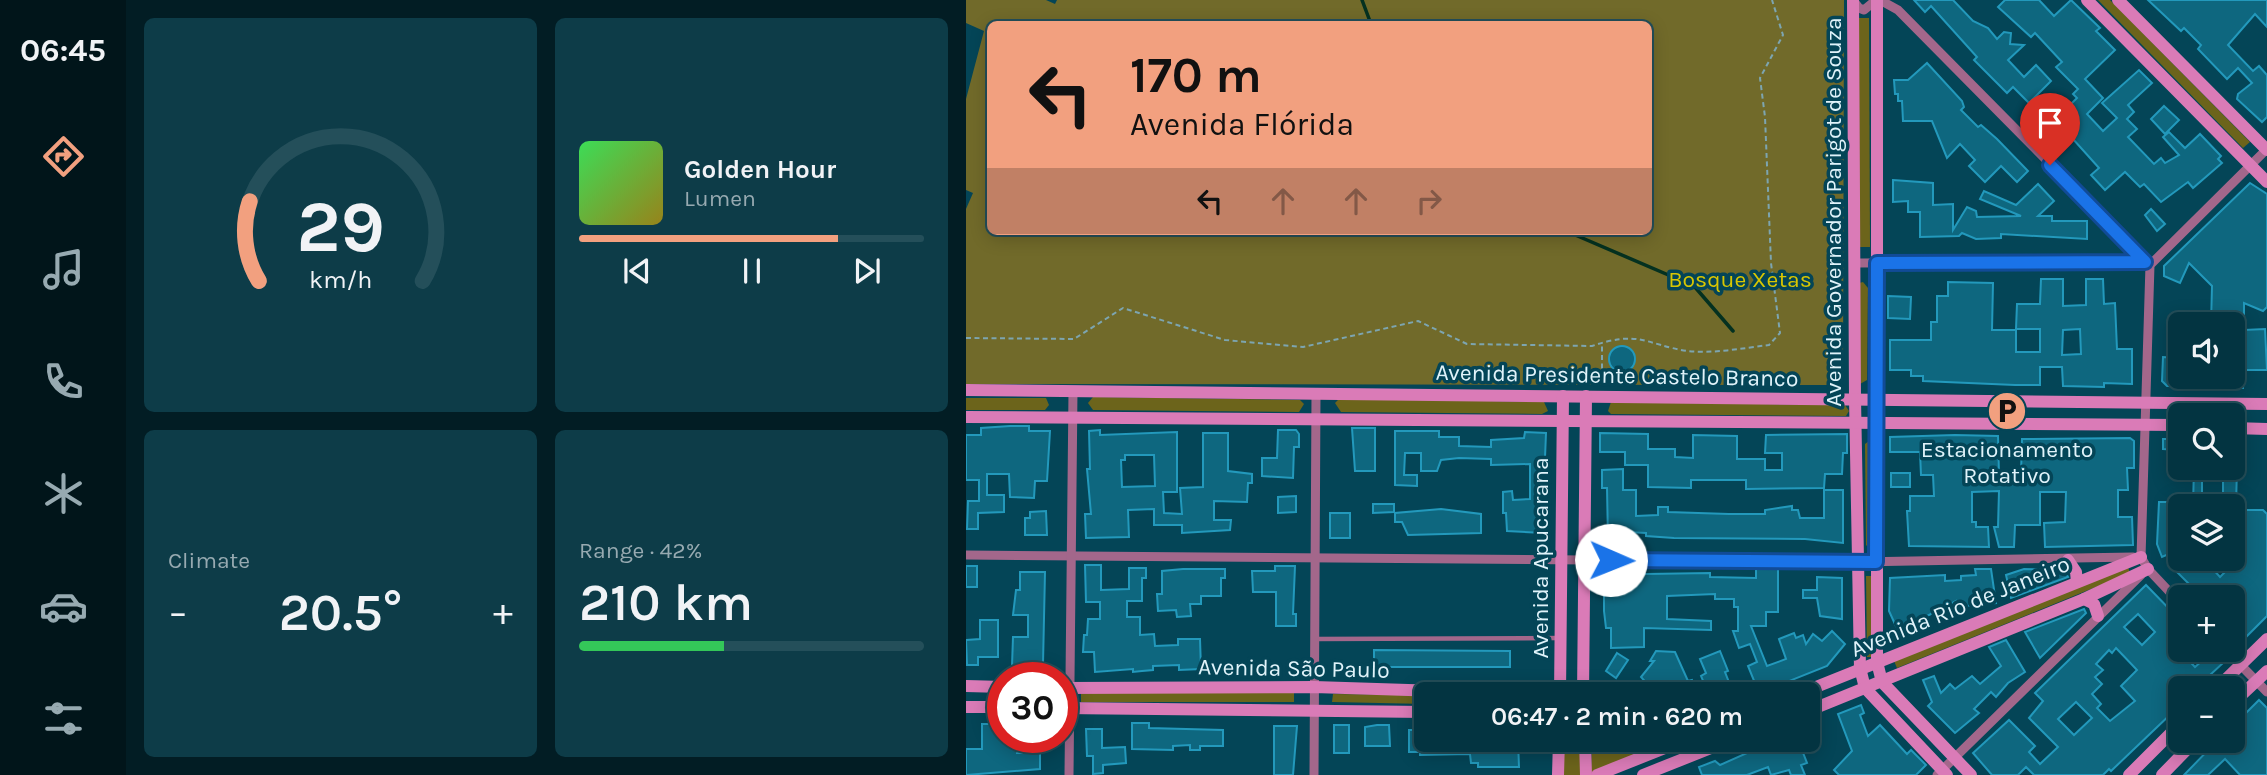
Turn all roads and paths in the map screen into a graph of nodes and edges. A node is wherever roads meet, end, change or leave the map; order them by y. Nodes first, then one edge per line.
1 (1772, 0) edge
2 (1853, 0) edge
3 (1878, 0) edge
4 (2087, 0) edge
5 (2118, 0) edge
6 (2267, 149) edge
7 (2250, 164) junction
8 (2267, 182) edge
9 (1854, 263) junction
10 (1877, 263) junction
11 (2147, 264) junction
12 (966, 338) edge
13 (1602, 342) junction
14 (966, 390) edge
15 (1073, 391) junction
16 (1316, 393) junction
17 (1563, 396) junction
18 (1590, 396) junction
19 (1855, 398) junction
20 (1877, 399) junction
21 (2115, 401) junction
22 (2144, 402) junction
23 (2267, 404) edge
24 (2245, 405) edge
25 (2168, 406) edge
26 (966, 417) edge
27 (1315, 417) junction
28 (1073, 418) junction
29 (1562, 421) junction
30 (1585, 421) junction
31 (1855, 424) junction
32 (1878, 424) junction
33 (2114, 424) junction
34 (2144, 424) junction
35 (2168, 425) edge
36 (2245, 428) edge
37 (2267, 429) edge
38 (966, 555) edge
39 (1072, 556) junction
40 (1314, 556) junction
41 (1562, 560) junction
42 (1583, 560) junction
43 (2068, 560) junction
44 (1858, 562) junction
45 (1876, 562) junction
46 (2144, 563) junction
47 (2077, 582) junction
48 (2168, 590) edge
49 (2084, 598) junction
50 (2098, 617) junction
51 (1561, 638) junction
52 (1314, 639) junction
53 (2267, 639) edge
54 (1068, 662) edge
55 (1877, 662) junction
56 (2237, 662) edge
57 (2240, 665) junction
58 (1860, 668) junction
59 (2267, 671) edge
60 (2229, 676) edge
61 (2256, 681) junction
62 (1560, 682) edge
63 (1583, 682) edge
64 (1882, 682) junction
65 (1820, 685) edge
66 (966, 687) edge
67 (987, 687) edge
68 (1314, 687) junction
69 (1078, 688) edge
70 (1865, 688) junction
71 (1414, 690) edge
72 (2245, 692) edge
73 (2267, 692) edge
74 (1820, 706) edge
75 (966, 707) edge
76 (987, 707) edge
77 (1078, 708) edge
78 (1314, 710) junction
79 (1414, 712) edge
80 (2168, 736) edge
81 (1559, 752) edge
82 (1585, 752) edge
83 (1645, 752) edge
84 (1663, 752) edge
85 (1707, 752) edge
86 (1068, 753) edge
87 (2183, 753) edge
88 (1954, 758) junction
89 (1671, 770) edge
90 (1942, 774) edge
91 (1069, 775) edge
92 (1314, 775) edge
93 (1558, 775) edge
94 (1586, 775) edge
95 (1597, 775) edge
96 (1643, 775) edge
97 (1971, 775) edge
98 (2129, 775) edge
99 (2162, 775) edge

1 - 13 path
2 - 3 street
2 - 9 street, Avenida Governador Parigot de Souza
3 - 10 street, Avenida Governador Parigot de Souza
3 - 11 street
4 - 7 street
5 - 6 street
6 - 7 street
7 - 8 street
7 - 11 street
9 - 10 street
9 - 19 street, Avenida Governador Parigot de Souza
10 - 11 street
10 - 20 street, Avenida Governador Parigot de Souza
11 - 22 street
12 - 13 path
13 - 18 path
14 - 15 street, Avenida Presidente Castelo Branco
15 - 16 street, Avenida Presidente Castelo Branco
15 - 28 street
16 - 17 street, Avenida Presidente Castelo Branco
16 - 27 street
17 - 18 street, Avenida Presidente Castelo Branco
17 - 29 street, Avenida Apucarana
18 - 19 street, Avenida Presidente Castelo Branco
18 - 30 street, Avenida Apucarana
19 - 20 street, Avenida Presidente Castelo Branco
19 - 31 street, Avenida Governador Parigot de Souza
20 - 21 street, Avenida Presidente Castelo Branco
20 - 32 street, Avenida Governador Parigot de Souza
21 - 22 street, Avenida Presidente Castelo Branco
21 - 33 street
22 - 25 street, Avenida Presidente Castelo Branco
22 - 34 street
23 - 24 street, Avenida Presidente Castelo Branco
26 - 28 street, Avenida Presidente Castelo Branco
27 - 28 street, Avenida Presidente Castelo Branco
27 - 29 street, Avenida Presidente Castelo Branco
27 - 40 street
28 - 39 street
29 - 30 street, Avenida Presidente Castelo Branco
29 - 41 street, Avenida Apucarana
30 - 31 street, Avenida Presidente Castelo Branco
30 - 42 street, Avenida Apucarana
31 - 32 street, Avenida Presidente Castelo Branco
31 - 44 street, Avenida Governador Parigot de Souza
32 - 33 street, Avenida Presidente Castelo Branco
32 - 45 street, Avenida Governador Parigot de Souza
33 - 34 street, Avenida Presidente Castelo Branco
34 - 35 street, Avenida Presidente Castelo Branco
34 - 46 street
36 - 37 street
38 - 39 street
39 - 40 street
39 - 54 street
40 - 41 street
40 - 52 street
41 - 42 street
41 - 51 street, Avenida Apucarana
42 - 44 street
42 - 63 street, Avenida Apucarana
43 - 45 street
43 - 46 street
43 - 47 street
44 - 45 street
44 - 58 street, Avenida Governador Parigot de Souza
45 - 55 street, Avenida Governador Parigot de Souza
46 - 47 street, Avenida Rio de Janeiro
46 - 48 street
46 - 49 street, Avenida Rio de Janeiro
46 - 50 street
47 - 55 street, Avenida Rio de Janeiro
49 - 50 street
49 - 64 street, Avenida Rio de Janeiro
50 - 88 street
51 - 52 lane
51 - 62 street, Avenida Apucarana
52 - 68 street
53 - 57 street
55 - 58 street, Avenida Rio de Janeiro
55 - 64 street, Avenida Governador Parigot de Souza
56 - 57 street
57 - 60 street
57 - 61 street
58 - 65 street, Avenida Rio de Janeiro
58 - 70 street, Avenida Governador Parigot de Souza
59 - 61 street
61 - 72 street
61 - 73 street
64 - 70 street, Avenida Rio de Janeiro
64 - 88 street
66 - 67 street
68 - 69 street, Avenida São Paulo
68 - 71 street, Avenida São Paulo
68 - 78 street
70 - 74 street, Avenida Rio de Janeiro
70 - 90 street
75 - 76 street
77 - 78 street, Avenida São Paulo
78 - 79 street, Avenida São Paulo
78 - 92 street
80 - 98 street
81 - 93 street
82 - 94 street
83 - 95 street
84 - 89 street
85 - 89 street
86 - 91 street
87 - 99 street
88 - 90 street
88 - 97 street
89 - 96 street

